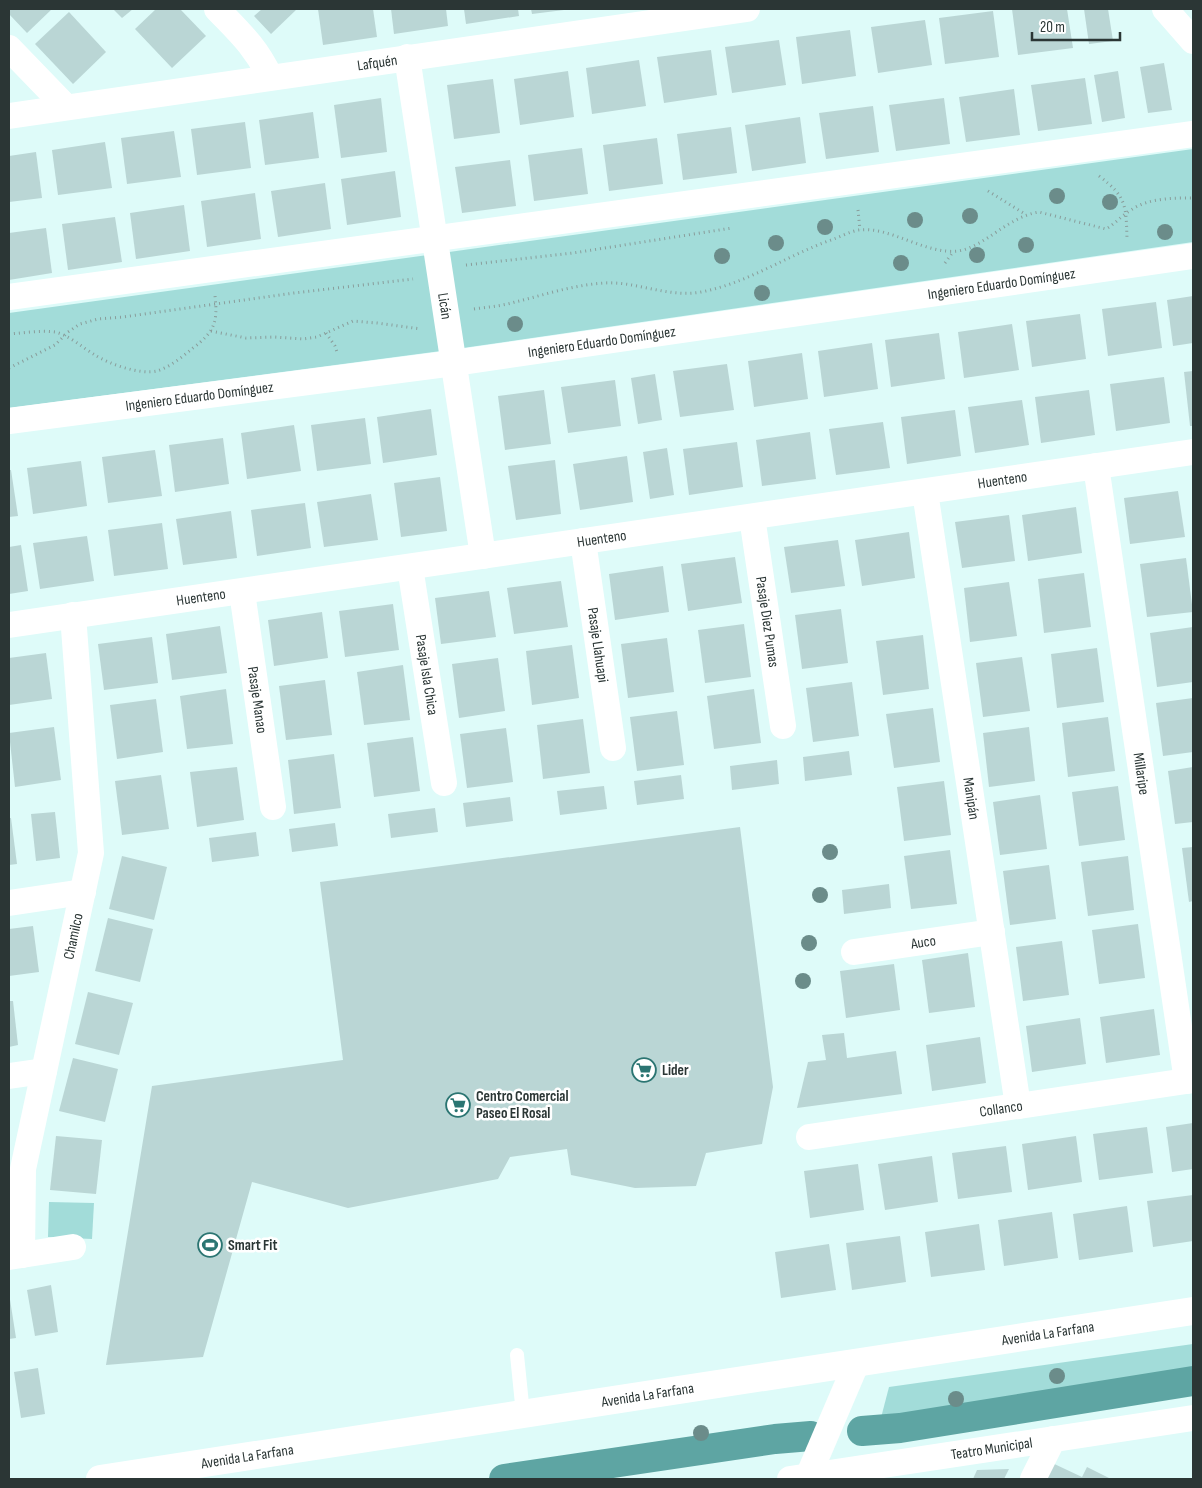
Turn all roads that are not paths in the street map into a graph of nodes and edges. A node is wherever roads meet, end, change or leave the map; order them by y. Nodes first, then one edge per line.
1 (217, 9) edge
2 (747, 9) edge
3 (1164, 9) edge
4 (1193, 41) edge
5 (9, 48) edge
6 (407, 57) junction
7 (270, 78) junction
8 (66, 107) junction
9 (9, 116) edge
10 (1193, 134) edge
11 (435, 238) junction
12 (1193, 256) edge
13 (9, 297) edge
14 (452, 353) junction
15 (9, 422) edge
16 (1193, 452) edge
17 (1096, 466) junction
18 (924, 492) junction
19 (752, 517) junction
20 (583, 542) junction
21 (483, 556) junction
22 (410, 567) junction
23 (242, 592) junction
24 (74, 615) junction
25 (9, 625) edge
26 (783, 726) dead end
27 (613, 748) dead end
28 (444, 783) dead end
29 (273, 807) dead end
30 (83, 892) junction
31 (9, 903) edge
32 (992, 932) junction
33 (854, 952) dead end
34 (44, 1071) junction
35 (9, 1076) edge
36 (1190, 1081) edge
37 (1018, 1106) junction
38 (808, 1137) dead end
39 (73, 1248) dead end
40 (15, 1256) edge
41 (1193, 1311) edge
42 (517, 1355) dead end
43 (857, 1362) junction
44 (523, 1414) junction
45 (1193, 1418) edge
46 (1053, 1439) junction
47 (802, 1478) edge
48 (100, 1479) edge
49 (1033, 1479) edge

1 - 7 street
2 - 6 street, Lafquén
3 - 4 street
5 - 8 street
6 - 7 street, Lafquén
6 - 11 street, Licán
7 - 8 street, Lafquén
8 - 9 street, Lafquén
10 - 11 street
11 - 13 street
11 - 14 street, Licán
12 - 14 street, Ingeniero Eduardo Domínguez
14 - 15 street, Ingeniero Eduardo Domínguez
14 - 21 street, Licán
16 - 17 street, Huenteno
17 - 18 street, Huenteno
17 - 36 street, Millaripe
18 - 19 street, Huenteno
18 - 32 street, Manipán
19 - 20 street, Huenteno
19 - 26 street, Pasaje Diez Pumas
20 - 21 street, Huenteno
20 - 27 street, Pasaje Llahuapi
21 - 22 street, Huenteno
22 - 23 street, Huenteno
22 - 28 street, Pasaje Isla Chica
23 - 24 street, Huenteno
23 - 29 street, Pasaje Manao
24 - 25 street, Huenteno
24 - 30 street, Chamilco
30 - 31 street
30 - 34 street, Chamilco
32 - 33 street, Auco
32 - 37 street, Manipán
34 - 35 street
34 - 40 street, Chamilco
36 - 37 street, Collanco
37 - 38 street, Collanco
39 - 40 street
41 - 43 street, Avenida La Farfana
42 - 44 lane
43 - 44 street, Avenida La Farfana
43 - 47 street
44 - 48 street, Avenida La Farfana
45 - 46 street, Teatro Municipal
46 - 47 street, Teatro Municipal
46 - 49 street

